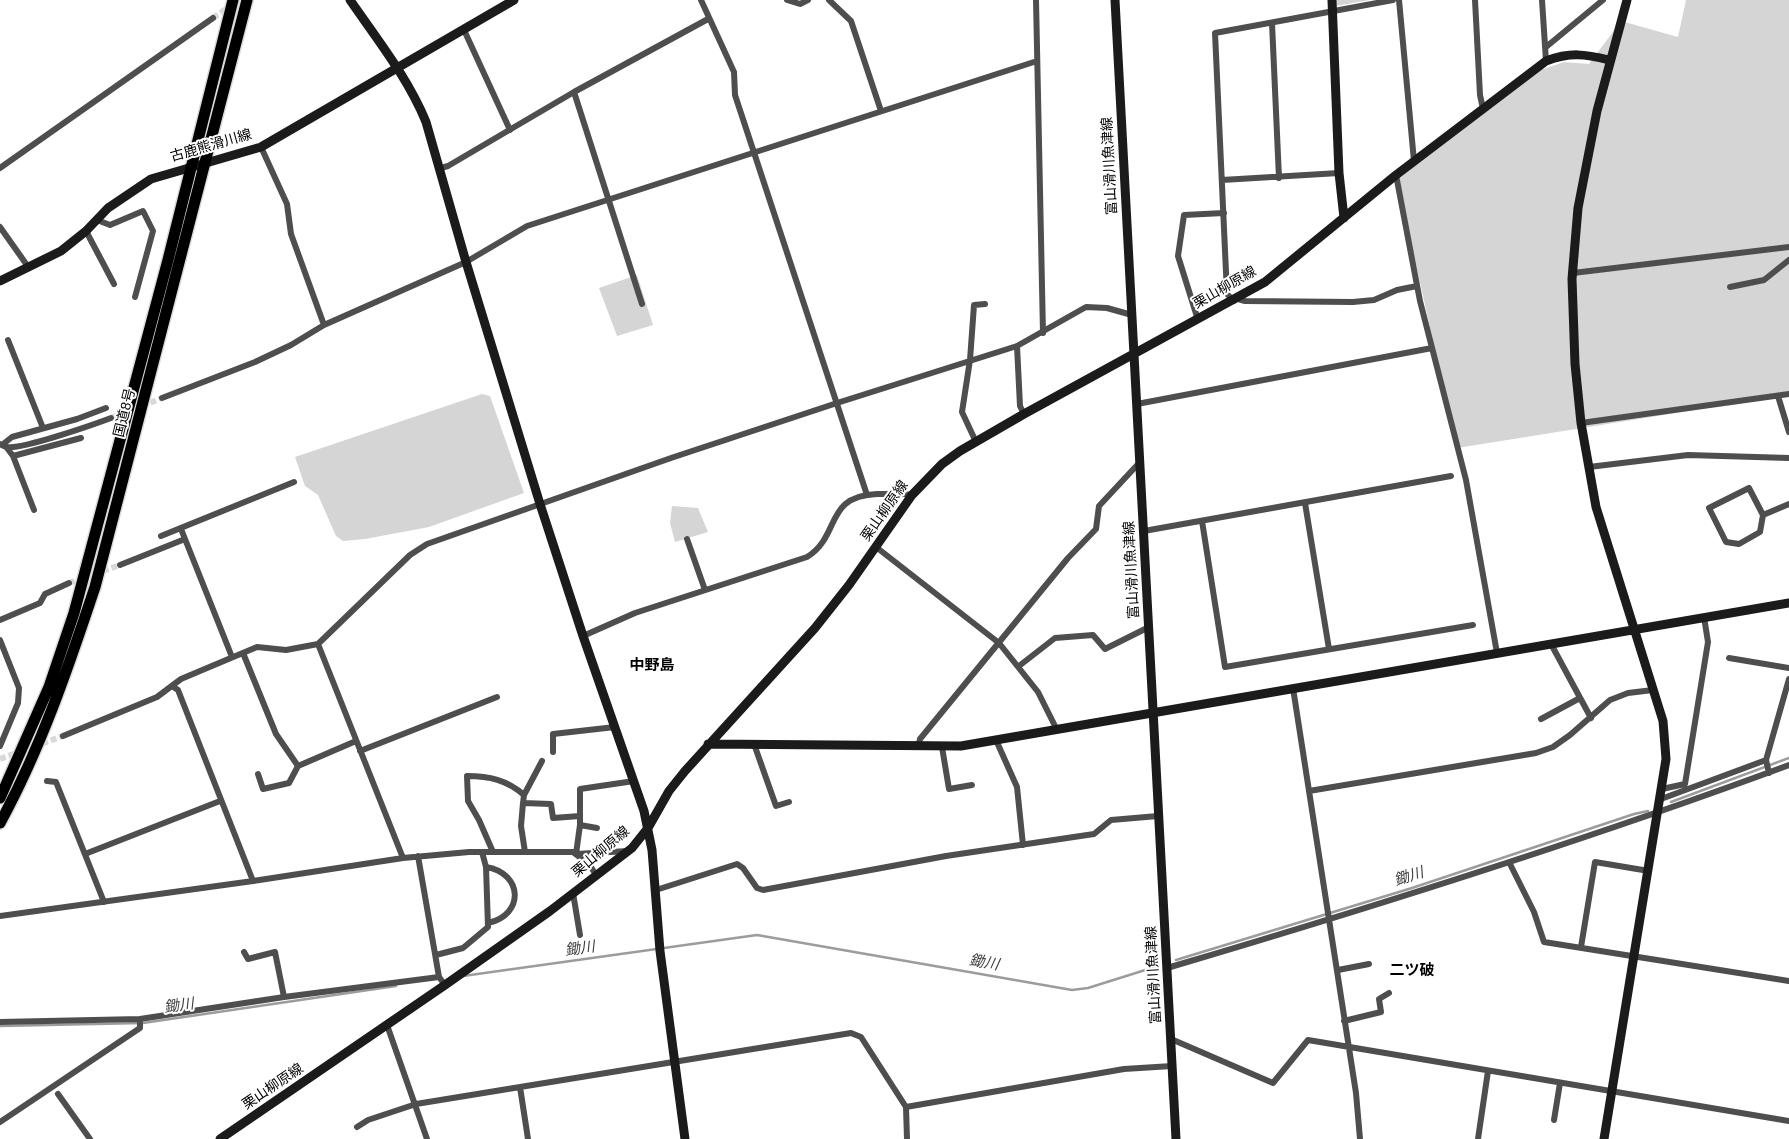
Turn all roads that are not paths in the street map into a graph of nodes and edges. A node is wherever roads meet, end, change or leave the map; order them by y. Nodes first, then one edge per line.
1 (233, 0) edge
2 (247, 0) edge
3 (350, 0) edge
4 (514, 0) edge
5 (701, 0) edge
6 (787, 0) edge
7 (808, 0) edge
8 (829, 0) edge
9 (1036, 0) edge
10 (1115, 0) edge
11 (1332, 0) edge
12 (1393, 0) edge
13 (1399, 0) edge
14 (1475, 0) edge
15 (1542, 0) edge
16 (1603, 0) edge
17 (1627, 0) edge
18 (1332, 12) junction
19 (213, 18) tunnel mouth
20 (708, 19) junction
21 (1272, 23) junction
22 (464, 30) junction
23 (1546, 47) junction
24 (1609, 60) junction
25 (1037, 61) junction
26 (1546, 61) junction
27 (398, 69) junction
28 (574, 92) junction
29 (1483, 109) junction
30 (880, 111) junction
31 (510, 130) junction
32 (260, 147) junction
33 (753, 152) junction
34 (204, 162) junction
35 (1414, 162) junction
36 (190, 166) junction
37 (0, 168) edge
38 (441, 168) junction
39 (1340, 173) junction
40 (1396, 175) junction
41 (1279, 178) junction
42 (1222, 180) junction
43 (607, 199) junction
44 (1224, 213) junction
45 (1344, 218) junction
46 (97, 220) junction
47 (0, 227) edge
48 (86, 231) junction
49 (1789, 247) edge
50 (1789, 260) edge
51 (466, 262) junction
52 (28, 268) junction
53 (1573, 272) junction
54 (0, 281) edge
55 (114, 284) dead end
56 (1417, 286) junction
57 (1730, 287) dead end
58 (136, 298) dead end
59 (1236, 300) junction
60 (642, 304) dead end
61 (985, 304) dead end
62 (1132, 315) junction
63 (1198, 320) junction
64 (324, 325) junction
65 (1043, 333) junction
66 (8, 340) dead end
67 (1017, 346) junction
68 (1432, 348) junction
69 (1135, 353) junction
70 (970, 360) junction
71 (1789, 394) edge
72 (1778, 396) junction
73 (162, 398) tunnel mouth
74 (837, 402) junction
75 (1137, 404) junction
76 (106, 408) dead end
77 (1024, 414) junction
78 (111, 418) tunnel mouth
79 (1580, 423) junction
80 (42, 428) junction
81 (1789, 432) edge
82 (81, 438) dead end
83 (976, 442) junction
84 (3, 446) edge
85 (13, 456) junction
86 (1789, 458) edge
87 (1140, 462) junction
88 (1589, 467) junction
89 (1451, 476) dead end
90 (294, 482) dead end
91 (867, 495) junction
92 (912, 495) junction
93 (1305, 503) junction
94 (540, 504) junction
95 (1789, 504) edge
96 (34, 510) dead end
97 (1763, 515) junction
98 (1202, 521) junction
99 (181, 529) junction
100 (1144, 531) junction
101 (161, 536) dead end
102 (185, 539) junction
103 (687, 539) dead end
104 (876, 547) junction
105 (120, 565) tunnel mouth
106 (69, 584) tunnel mouth
107 (705, 590) junction
108 (1789, 602) edge
109 (1704, 617) junction
110 (0, 620) edge
111 (1473, 625) dead end
112 (1149, 627) junction
113 (1633, 630) junction
114 (583, 636) junction
115 (0, 640) edge
116 (999, 643) junction
117 (318, 644) junction
118 (1551, 644) junction
119 (1329, 649) junction
120 (243, 653) junction
121 (1497, 653) junction
122 (232, 658) junction
123 (1729, 658) dead end
124 (1019, 666) junction
125 (1789, 668) edge
126 (1789, 678) edge
127 (172, 686) junction
128 (1293, 688) junction
129 (1653, 690) junction
130 (497, 697) dead end
131 (1580, 698) junction
132 (1153, 714) junction
133 (1591, 718) junction
134 (1541, 719) dead end
135 (614, 727) junction
136 (1057, 730) junction
137 (63, 736) tunnel mouth
138 (996, 740) junction
139 (356, 741) junction
140 (708, 744) junction
141 (754, 744) junction
142 (0, 746) edge
143 (918, 747) junction
144 (942, 747) junction
145 (360, 751) junction
146 (554, 752) dead end
147 (542, 761) dead end
148 (1789, 765) edge
149 (298, 766) junction
150 (1768, 767) junction
151 (258, 774) dead end
152 (47, 780) dead end
153 (634, 781) junction
154 (972, 785) dead end
155 (1662, 789) junction
156 (1309, 791) junction
157 (524, 795) junction
158 (0, 798) edge
159 (1661, 799) junction
160 (220, 800) junction
161 (789, 802) dead end
162 (523, 804) junction
163 (1659, 812) junction
164 (580, 816) junction
165 (1158, 816) junction
166 (0, 823) edge
167 (580, 825) junction
168 (597, 828) dead end
169 (648, 828) junction
170 (1023, 845) junction
171 (628, 851) junction
172 (482, 852) junction
173 (493, 852) junction
174 (525, 852) junction
175 (85, 854) junction
176 (576, 854) junction
177 (418, 856) junction
178 (403, 858) junction
179 (1510, 864) junction
180 (486, 868) junction
181 (1649, 871) junction
182 (596, 875) junction
183 (253, 881) junction
184 (656, 890) junction
185 (573, 893) junction
186 (104, 902) junction
187 (0, 916) edge
188 (1329, 917) junction
189 (488, 923) junction
190 (580, 935) dead end
191 (1581, 947) junction
192 (244, 952) dead end
193 (436, 955) junction
194 (1636, 955) junction
195 (1369, 964) dead end
196 (1167, 968) junction
197 (1338, 970) junction
198 (439, 977) junction
199 (1789, 981) edge
200 (445, 986) junction
201 (1389, 992) dead end
202 (284, 997) junction
203 (140, 1019) junction
204 (1344, 1021) junction
205 (0, 1022) edge
206 (387, 1025) junction
207 (1171, 1040) junction
208 (1348, 1046) junction
209 (674, 1061) junction
210 (1172, 1066) junction
211 (1488, 1071) junction
212 (1560, 1083) junction
213 (520, 1087) junction
214 (1613, 1092) junction
215 (58, 1094) dead end
216 (416, 1104) junction
217 (906, 1107) junction
218 (1554, 1120) dead end
219 (1789, 1121) edge
220 (0, 1122) edge
221 (357, 1127) dead end
222 (90, 1139) edge
223 (220, 1139) edge
224 (427, 1139) edge
225 (528, 1139) edge
226 (685, 1139) edge
227 (907, 1139) edge
228 (1176, 1139) edge
229 (1360, 1139) edge
230 (1478, 1139) edge
231 (1604, 1139) edge

1 - 36 highway, 国道8号
2 - 34 highway, 国道8号
3 - 27 street
4 - 22 street, 古鹿熊滑川線
5 - 20 street
6 - 7 street
8 - 30 street
9 - 25 street
10 - 62 street, 富山滑川魚津線
11 - 18 street
12 - 18 street
13 - 35 street
14 - 29 street
15 - 23 street
16 - 23 street
17 - 24 street
18 - 21 street
18 - 39 street
19 - 37 street
20 - 28 street
20 - 33 street
21 - 41 street
21 - 42 street
22 - 27 street, 古鹿熊滑川線
22 - 31 street
23 - 26 street
24 - 26 street, 栗山柳原線
24 - 53 street
25 - 30 street
25 - 65 street
26 - 29 street, 栗山柳原線
27 - 32 street, 古鹿熊滑川線
27 - 38 street
28 - 31 street
28 - 43 street
29 - 35 street, 栗山柳原線
30 - 33 street
31 - 38 street
32 - 34 street, 古鹿熊滑川線
32 - 64 street
33 - 43 street
33 - 74 street
34 - 36 street, 古鹿熊滑川線
34 - 166 highway, 国道8号
35 - 40 street, 栗山柳原線
36 - 46 street, 古鹿熊滑川線
36 - 158 highway, 国道8号
38 - 51 street
39 - 41 street
39 - 45 street
40 - 45 street, 栗山柳原線
40 - 56 street
41 - 42 street
42 - 44 street
43 - 51 street
43 - 60 street
44 - 59 street
44 - 63 street
45 - 59 street, 栗山柳原線
46 - 48 street, 古鹿熊滑川線
46 - 58 street
47 - 52 street
48 - 52 street, 古鹿熊滑川線
48 - 55 street
49 - 53 street
50 - 57 street
51 - 64 street
51 - 94 street
52 - 54 street, 古鹿熊滑川線
53 - 79 street
56 - 59 street
56 - 68 street
59 - 63 street, 栗山柳原線
61 - 70 street
62 - 65 street
62 - 69 street, 富山滑川魚津線
63 - 69 street, 栗山柳原線
64 - 73 street
65 - 67 street
66 - 80 street
67 - 70 street
67 - 77 street
68 - 75 street
68 - 121 street
69 - 75 street, 富山滑川魚津線
69 - 77 street, 栗山柳原線
70 - 74 street
70 - 83 street
71 - 72 street
72 - 79 street
72 - 81 street
74 - 91 street
74 - 94 street
75 - 87 street, 富山滑川魚津線
76 - 80 street
77 - 83 street, 栗山柳原線
78 - 84 street
79 - 88 street
80 - 84 street
82 - 85 street
83 - 92 street, 栗山柳原線
84 - 85 street
85 - 96 street
86 - 88 street
87 - 100 street, 富山滑川魚津線
87 - 116 street
88 - 113 street
89 - 93 street
90 - 99 street
91 - 92 street
91 - 107 street
92 - 104 street, 栗山柳原線
93 - 98 street
93 - 119 street
94 - 114 street
94 - 117 street
95 - 97 street
97 - 97 street
98 - 100 street
98 - 119 street
99 - 101 street
99 - 102 street
100 - 112 street, 富山滑川魚津線
102 - 105 street
102 - 122 street
103 - 107 street
104 - 116 street
104 - 140 street, 栗山柳原線
106 - 110 street
107 - 114 street
108 - 109 street
109 - 113 street
109 - 155 street
111 - 119 street
112 - 124 street
112 - 132 street, 富山滑川魚津線
113 - 118 street
113 - 129 street
114 - 135 street
115 - 142 street
116 - 124 street
116 - 143 street
117 - 120 street
117 - 139 street
118 - 121 street
118 - 131 street
120 - 122 street
120 - 149 street
121 - 128 street
122 - 127 street
123 - 125 street
124 - 136 street
126 - 150 street
127 - 137 street
127 - 160 street
128 - 132 street
128 - 156 street
129 - 133 street
129 - 155 street
130 - 145 street
131 - 133 street
131 - 134 street
132 - 136 street
132 - 165 street, 富山滑川魚津線
133 - 156 street
135 - 146 street
135 - 153 street
136 - 138 street
138 - 144 street
138 - 170 street
139 - 145 street
139 - 149 street
140 - 141 street
140 - 169 street, 栗山柳原線
141 - 143 street
141 - 161 street
143 - 144 street
144 - 154 street
145 - 178 street
147 - 157 street
148 - 150 street
149 - 151 street
150 - 159 street
150 - 163 street
152 - 175 street
153 - 164 street
153 - 169 street
155 - 159 street
156 - 188 street
157 - 162 street
157 - 173 street
159 - 163 street
160 - 175 street
160 - 183 street
162 - 164 street
162 - 174 street
163 - 179 street
163 - 181 street
164 - 167 street
165 - 170 street
165 - 196 street, 富山滑川魚津線
167 - 168 street
167 - 176 street
169 - 171 street, 栗山柳原線
169 - 184 street
170 - 184 street
171 - 176 street
171 - 182 street, 栗山柳原線
172 - 173 street
172 - 177 street
172 - 180 street
173 - 174 street
174 - 176 street
175 - 186 street
176 - 182 street
177 - 178 street
177 - 193 street
178 - 183 street
179 - 188 street
179 - 191 street
180 - 189 street
180 - 189 street
181 - 191 street
181 - 194 street
182 - 185 street, 栗山柳原線
183 - 186 street
184 - 209 street
185 - 190 street
185 - 200 street, 栗山柳原線
186 - 187 street
188 - 196 street
188 - 197 street
189 - 193 street
191 - 194 street
192 - 202 street
193 - 198 street
194 - 199 street
194 - 214 street
195 - 197 street
196 - 207 street, 富山滑川魚津線
197 - 204 street
198 - 200 street
198 - 202 street
200 - 206 street, 栗山柳原線
201 - 204 street
202 - 203 street
203 - 205 street
203 - 220 street
204 - 208 street
206 - 216 street
206 - 223 street, 栗山柳原線
207 - 208 street
207 - 210 street, 富山滑川魚津線
208 - 211 street
208 - 229 street
209 - 213 street
209 - 217 street
209 - 226 street
210 - 217 street
210 - 228 street, 富山滑川魚津線
211 - 212 street
211 - 230 street
212 - 214 street
212 - 218 street
213 - 216 street
213 - 225 street
214 - 219 street
214 - 231 street
215 - 222 street
216 - 221 street
216 - 224 street
217 - 227 street

